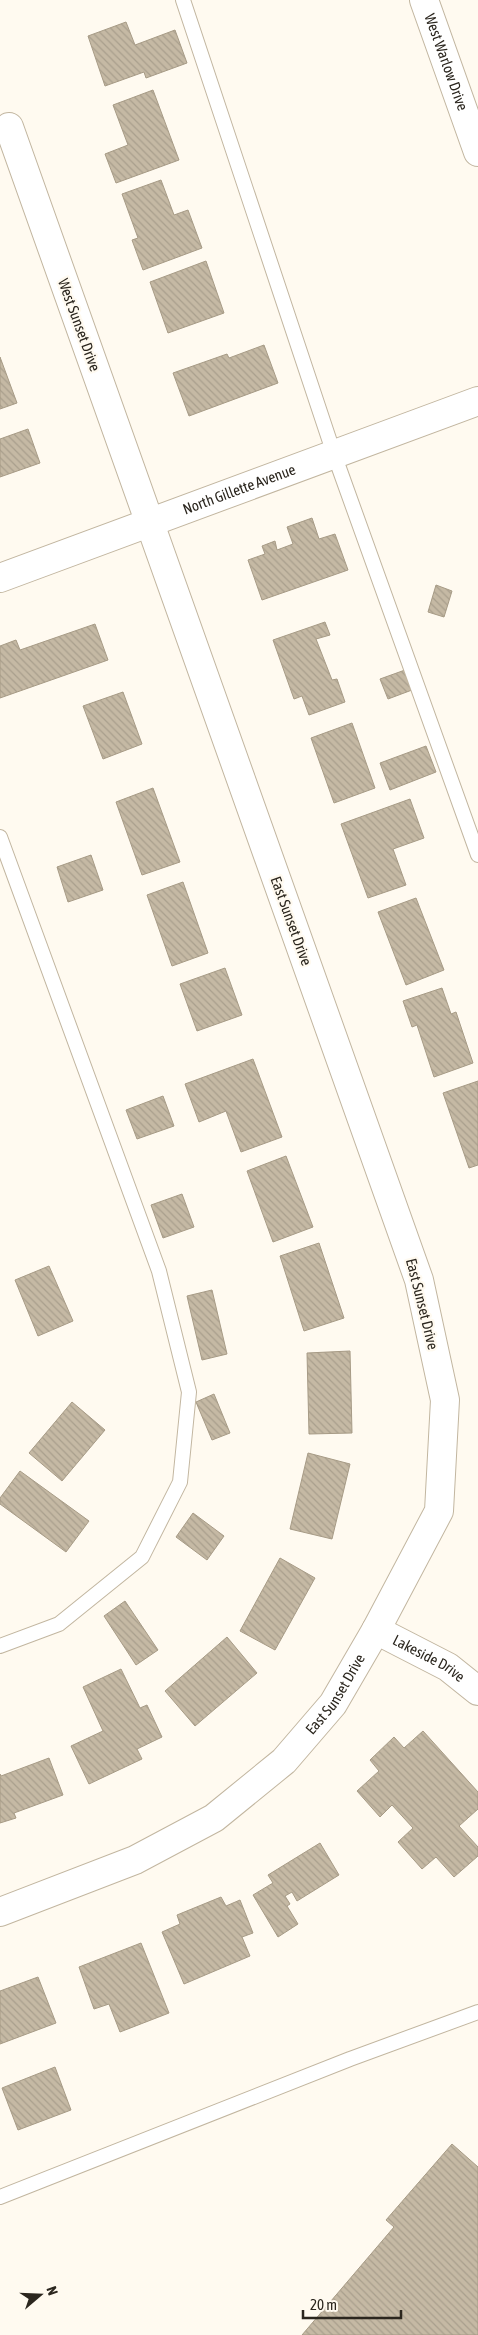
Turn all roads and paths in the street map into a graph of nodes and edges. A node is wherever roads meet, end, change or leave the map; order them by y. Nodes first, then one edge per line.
1 (183, 0) edge
2 (424, 0) edge
3 (9, 127) dead end
4 (478, 152) edge
5 (478, 401) edge
6 (334, 454) junction
7 (150, 522) junction
8 (0, 578) edge
9 (0, 837) edge
10 (478, 855) edge
11 (376, 1630) junction
12 (0, 1646) edge
13 (478, 1691) edge
14 (0, 1912) edge
15 (478, 2012) edge
16 (0, 2197) edge

1 - 6 lane
2 - 4 street, West Warlow Drive
3 - 7 street, West Sunset Drive
5 - 6 street, North Gillette Avenue
6 - 7 street, North Gillette Avenue
6 - 10 lane
7 - 8 street, North Gillette Avenue
7 - 11 street, East Sunset Drive
9 - 12 lane
11 - 13 street, Lakeside Drive
11 - 14 street, East Sunset Drive
15 - 16 lane

